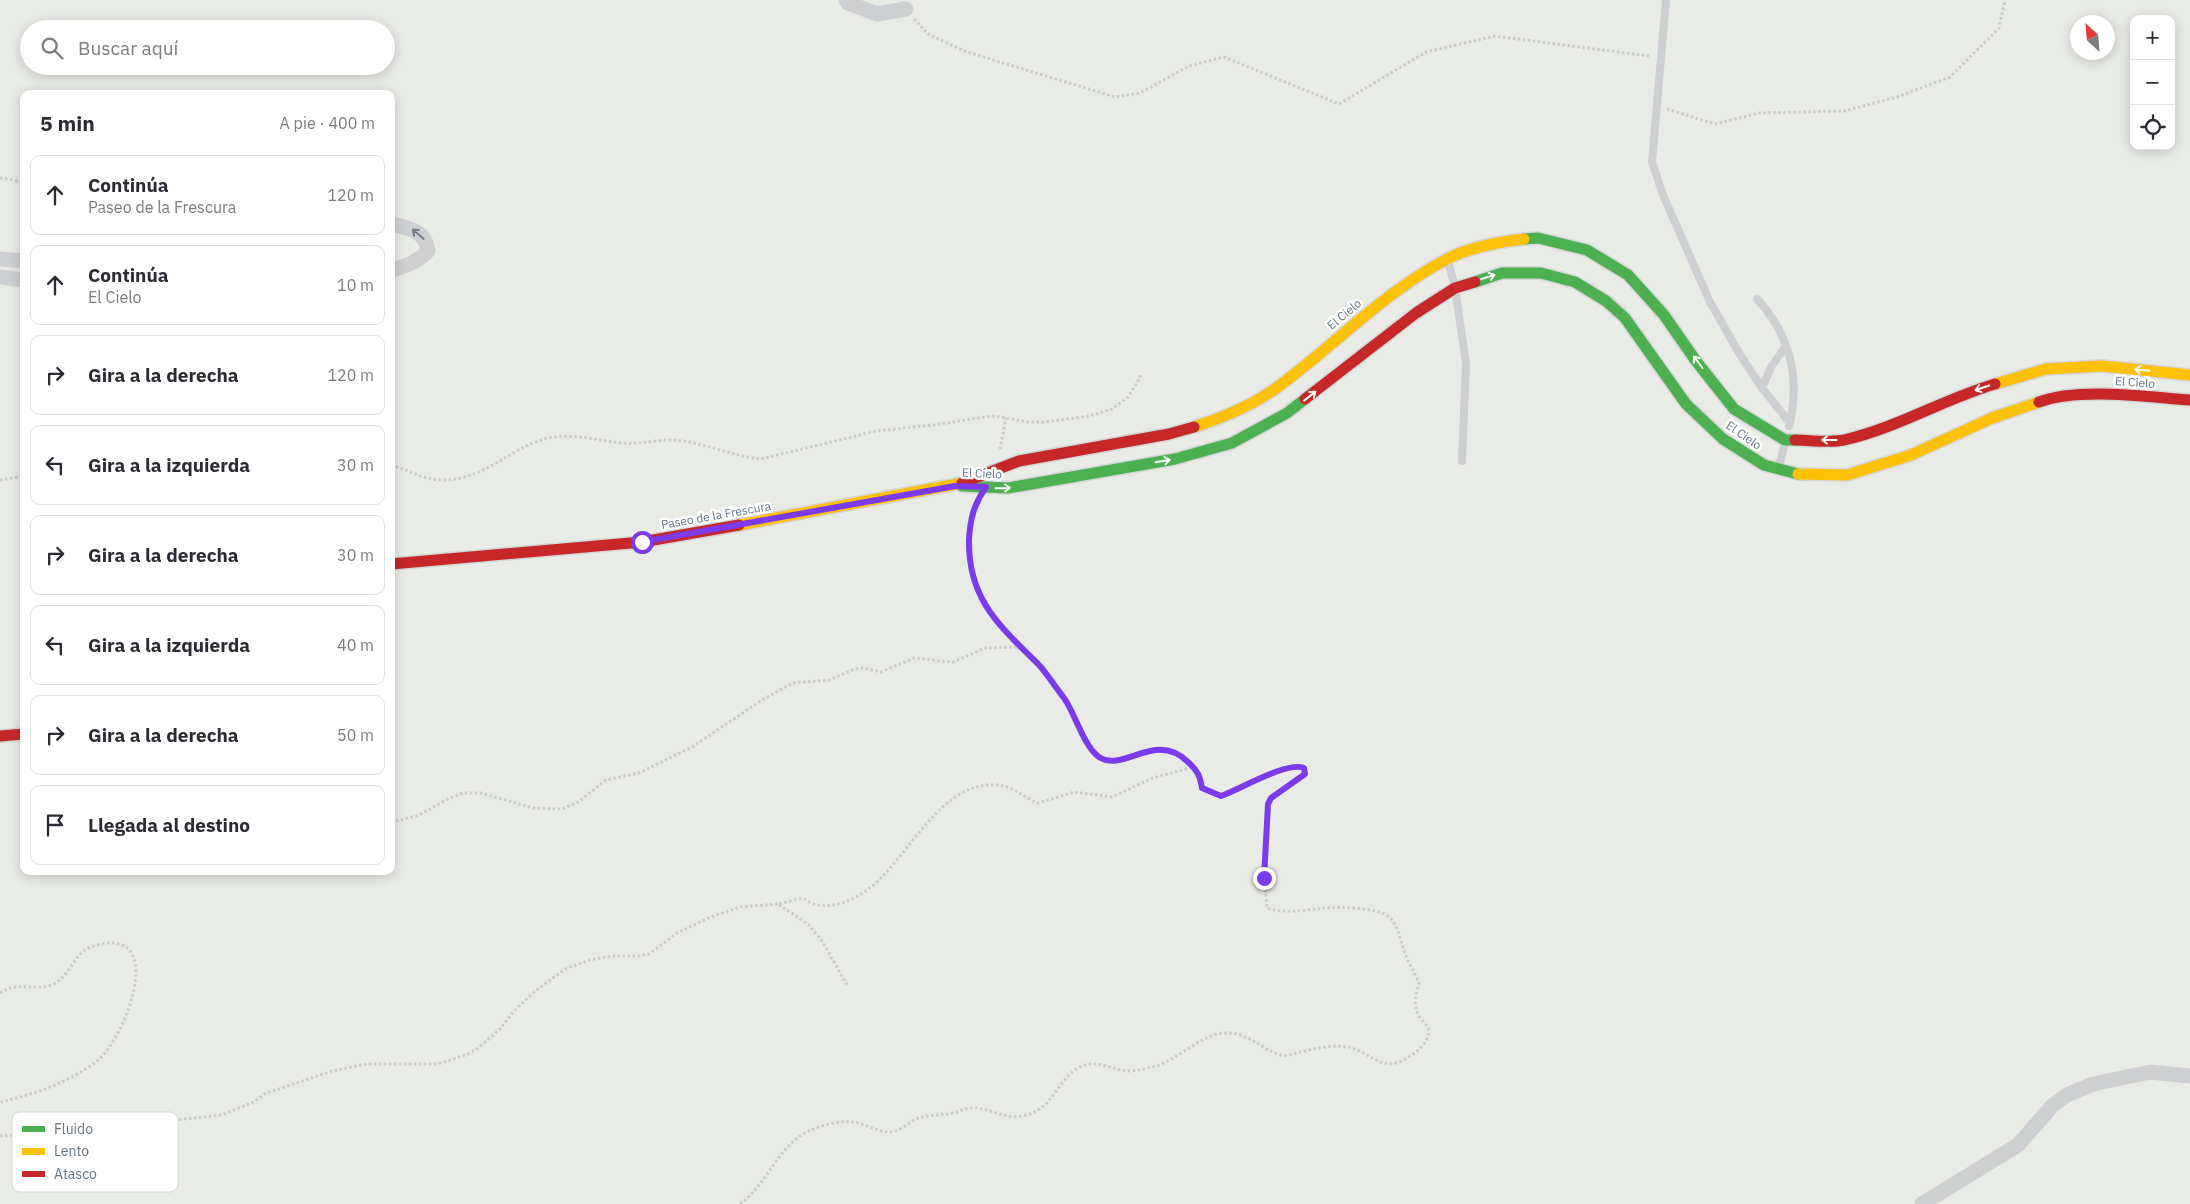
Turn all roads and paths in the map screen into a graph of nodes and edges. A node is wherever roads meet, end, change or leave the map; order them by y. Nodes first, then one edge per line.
1 (846, 0) edge
2 (1666, 0) edge
3 (2005, 0) edge
4 (906, 9) joint
5 (1661, 58) junction
6 (1657, 106) junction
7 (0, 178) edge
8 (20, 181) edge
9 (395, 225) edge
10 (1448, 258) junction
11 (0, 259) edge
12 (20, 261) edge
13 (395, 269) edge
14 (0, 277) edge
15 (20, 280) edge
16 (1455, 288) junction
17 (1757, 299) dead end
18 (1786, 346) junction
19 (1140, 374) dead end
20 (2190, 375) edge
21 (1762, 388) junction
22 (2190, 400) edge
23 (1006, 418) junction
24 (1790, 423) junction
25 (1785, 440) junction
26 (1462, 461) dead end
27 (395, 466) edge
28 (1778, 469) junction
29 (992, 471) junction
30 (20, 477) edge
31 (0, 480) edge
32 (955, 486) junction
33 (986, 487) junction
34 (395, 564) edge
35 (1018, 647) junction
36 (20, 734) edge
37 (0, 736) edge
38 (1193, 767) junction
39 (395, 821) edge
40 (778, 904) junction
41 (847, 985) dead end
42 (0, 993) edge
43 (2190, 1076) edge
44 (0, 1102) edge
45 (178, 1120) edge
46 (740, 1204) edge
47 (1922, 1204) edge

1 - 4 street
2 - 5 lane
3 - 6 path
4 - 5 path
5 - 6 lane
6 - 21 lane
7 - 8 path
13 -> 9 street
10 - 16 lane
25 -> 10 street, El Cielo
10 - 29 street, El Cielo
11 - 12 street
14 - 15 street
16 - 26 lane
16 -> 28 street, El Cielo
33 -> 16 street, El Cielo
17 - 18 lane
18 - 21 lane
18 - 24 lane
19 - 23 path
20 -> 25 street, El Cielo
21 - 24 lane
22 - 28 street, El Cielo
23 - 27 path
23 - 29 path
24 - 25 lane
25 - 28 lane
29 - 32 street, El Cielo
30 - 31 path
32 - 33 street, El Cielo
32 - 34 street, Paseo de la Frescura
33 - 35 path
35 - 38 path
35 - 39 path
36 - 37 street
38 - 40 path
38 - 46 path
40 - 41 path
40 - 45 path
42 - 44 path
43 - 47 street

